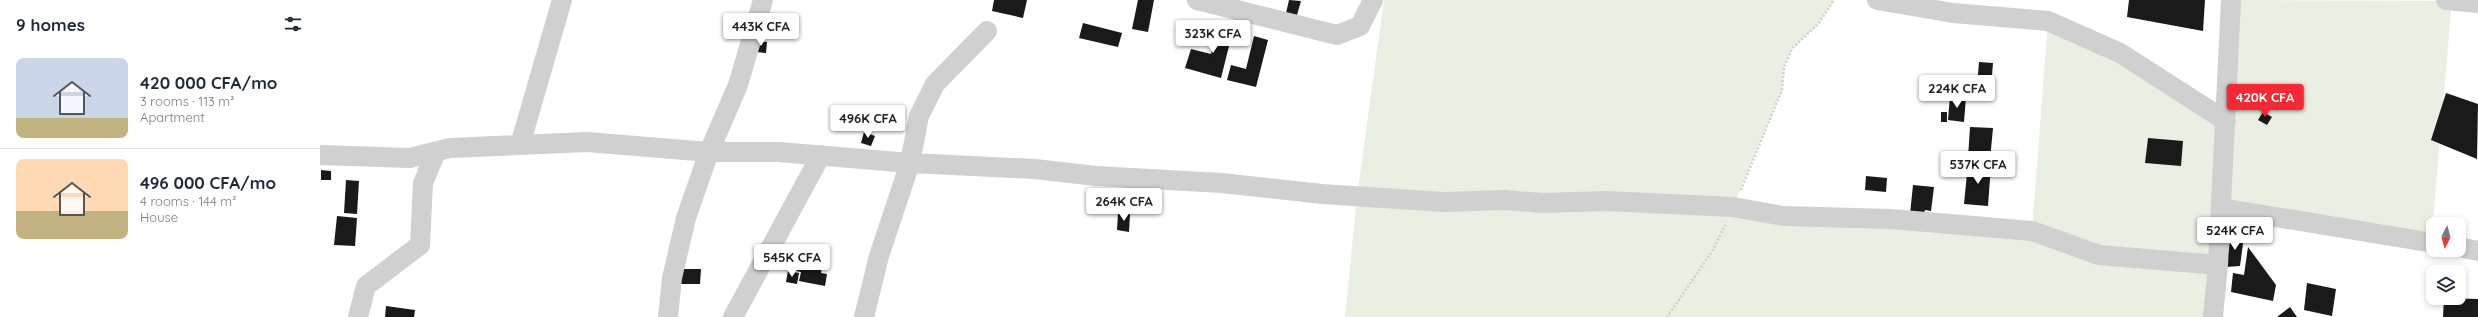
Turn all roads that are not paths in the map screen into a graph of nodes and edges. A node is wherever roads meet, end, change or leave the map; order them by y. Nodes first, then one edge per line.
1 (562, 0) edge
2 (763, 0) edge
3 (1197, 0) edge
4 (1373, 0) edge
5 (1877, 0) edge
6 (2231, 0) edge
7 (2446, 0) edge
8 (2478, 3) edge
9 (987, 31) dead end
10 (2226, 121) junction
11 (520, 145) junction
12 (436, 152) junction
13 (709, 152) junction
14 (320, 155) edge
15 (821, 155) junction
16 (910, 162) junction
17 (2221, 208) junction
18 (2426, 242) edge
19 (2466, 248) edge
20 (2478, 251) edge
21 (2218, 265) junction
22 (358, 317) edge
23 (668, 317) edge
24 (734, 317) edge
25 (864, 317) edge
26 (2213, 317) edge

1 - 11 street
2 - 13 street
3 - 4 street
5 - 10 street
6 - 10 street
7 - 8 street
9 - 16 street
10 - 17 street
11 - 12 street
11 - 13 street
12 - 14 street
12 - 22 street
13 - 15 street
13 - 23 street
15 - 16 street
15 - 24 street
16 - 21 street
16 - 25 street
17 - 18 street
17 - 21 street
19 - 20 street
21 - 26 street

